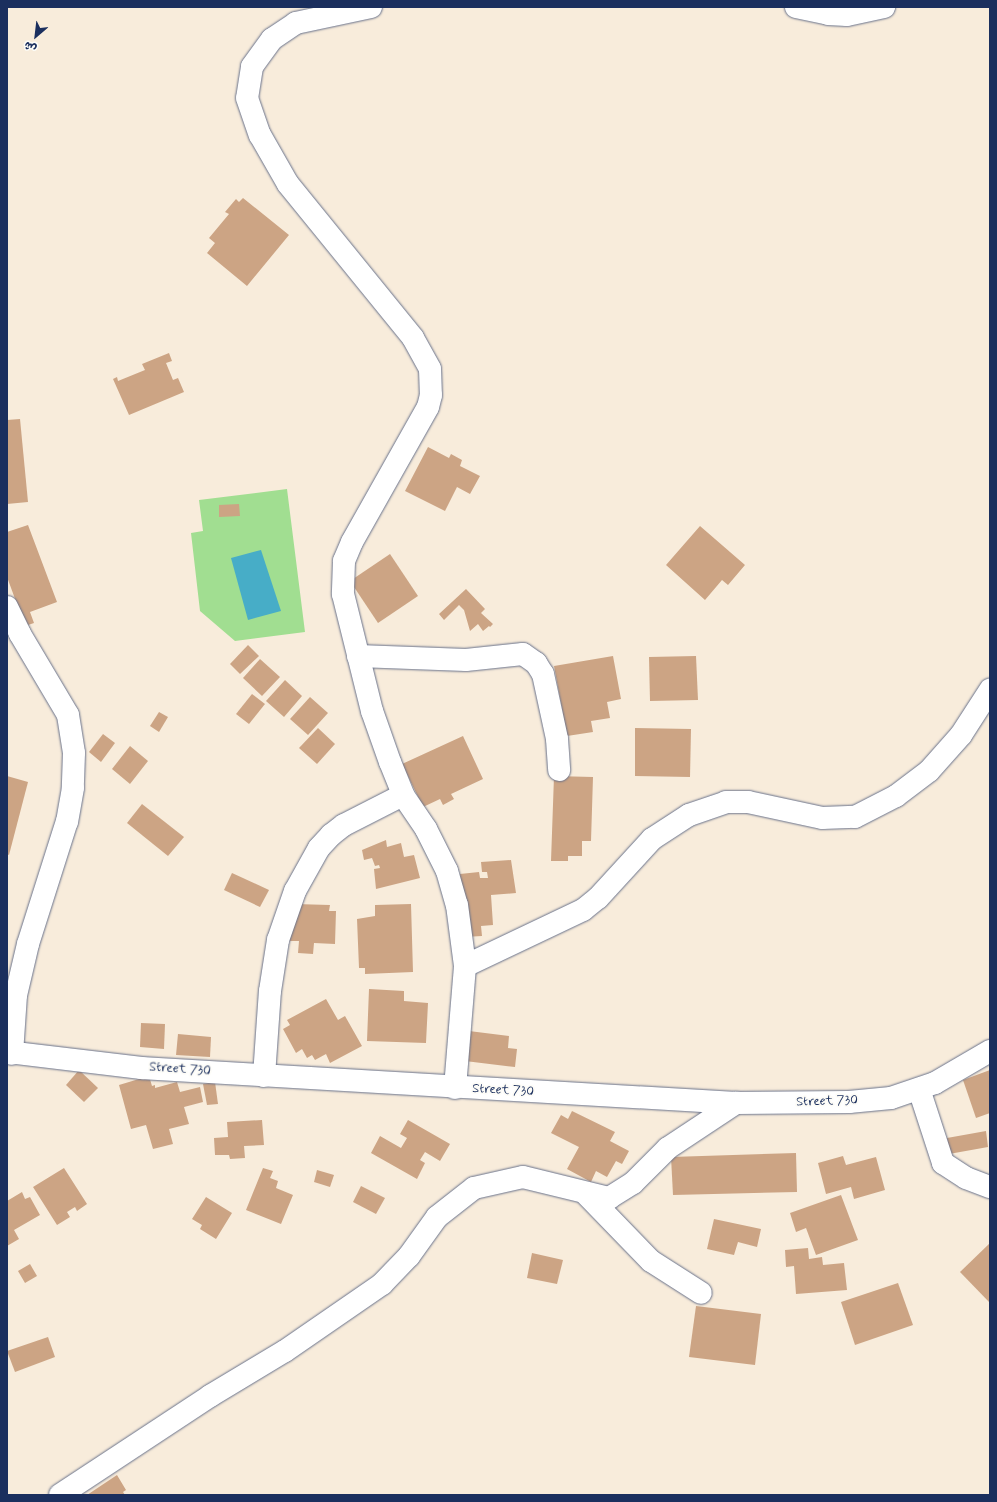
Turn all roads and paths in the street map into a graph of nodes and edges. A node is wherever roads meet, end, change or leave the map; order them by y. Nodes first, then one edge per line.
1 (371, 7) edge
2 (796, 7) edge
3 (884, 7) edge
4 (7, 607) edge
5 (358, 656) junction
6 (990, 690) edge
7 (559, 770) dead end
8 (403, 795) junction
9 (465, 966) junction
10 (990, 1051) edge
11 (9, 1053) edge
12 (264, 1076) junction
13 (455, 1088) junction
14 (919, 1089) junction
15 (736, 1103) junction
16 (990, 1187) edge
17 (586, 1194) junction
18 (701, 1293) dead end
19 (60, 1495) edge

1 - 5 street
2 - 3 street
4 - 11 street
5 - 7 street
5 - 8 street
6 - 9 street
8 - 9 street
8 - 12 street
9 - 13 street
10 - 14 street, Street 730
11 - 12 street, Street 730
12 - 13 street, Street 730
13 - 15 street, Street 730
14 - 15 street, Street 730
14 - 16 street
15 - 17 street
17 - 18 street
17 - 19 street

